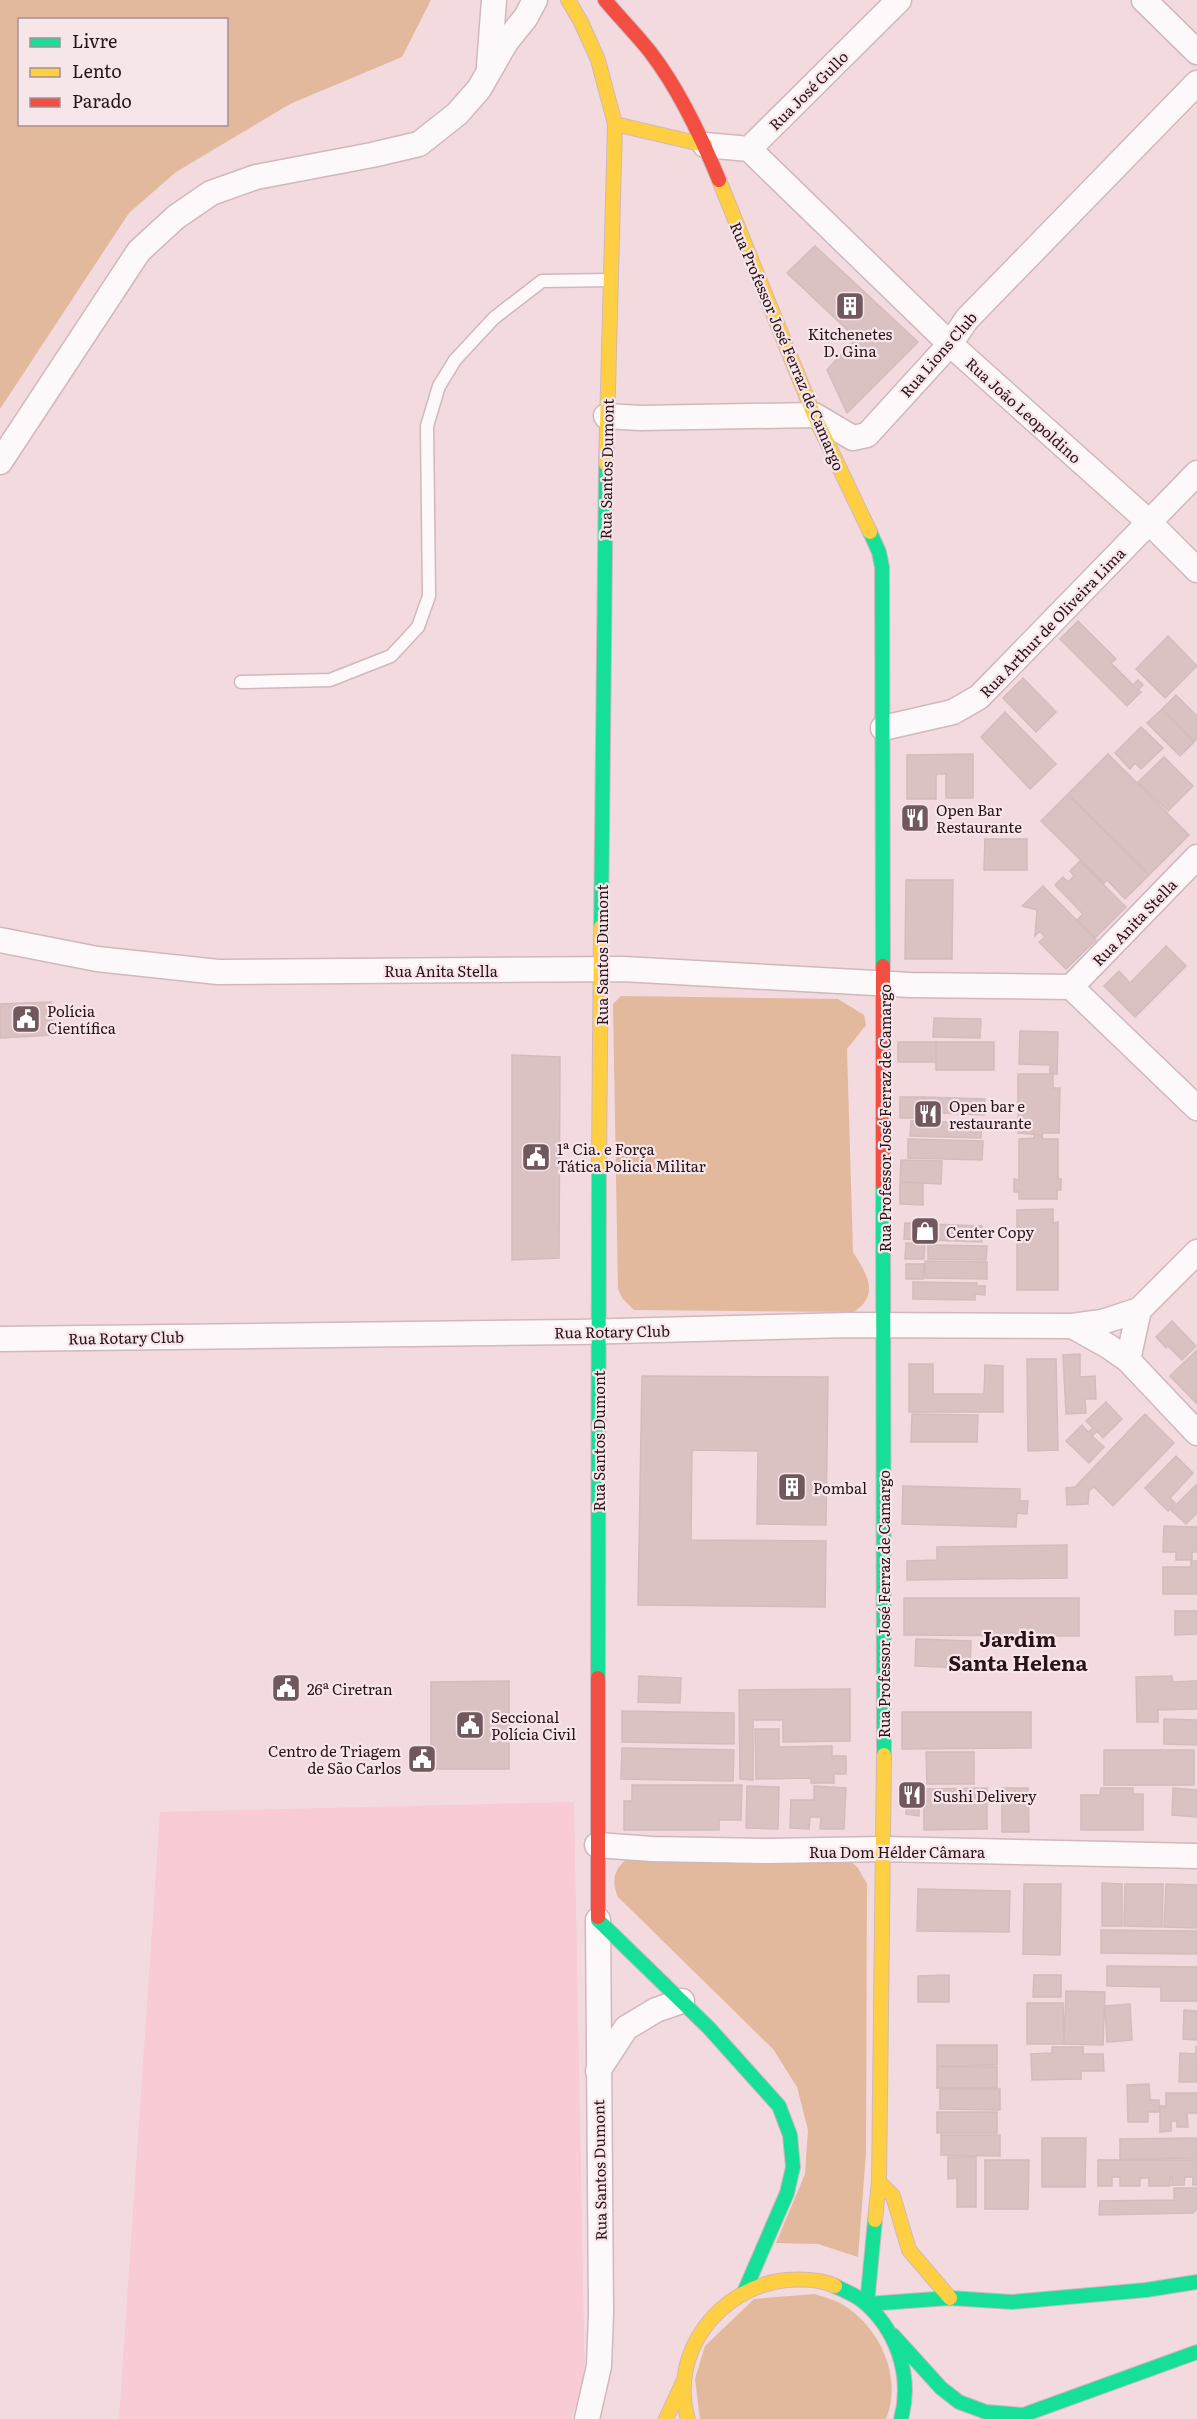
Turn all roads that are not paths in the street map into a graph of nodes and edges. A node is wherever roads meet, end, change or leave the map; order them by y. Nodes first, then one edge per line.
1 (494, 0) edge
2 (535, 0) edge
3 (568, 0) edge
4 (605, 0) edge
5 (899, 0) edge
6 (1144, 0) edge
7 (1197, 52) edge
8 (489, 71) junction
9 (1197, 83) edge
10 (615, 124) junction
11 (705, 145) junction
12 (749, 149) junction
13 (611, 280) junction
14 (950, 344) junction
15 (814, 415) junction
16 (606, 416) junction
17 (0, 462) edge
18 (1197, 473) edge
19 (1149, 522) junction
20 (1197, 570) edge
21 (241, 682) dead end
22 (883, 728) junction
23 (1197, 857) edge
24 (0, 940) edge
25 (601, 969) junction
26 (885, 984) junction
27 (1071, 987) junction
28 (1197, 1108) edge
29 (1197, 1252) edge
30 (1139, 1310) junction
31 (882, 1325) junction
32 (1072, 1326) junction
33 (598, 1331) junction
34 (0, 1339) edge
35 (1128, 1360) junction
36 (1197, 1433) edge
37 (597, 1845) junction
38 (884, 1849) junction
39 (1197, 1856) edge
40 (598, 1920) junction
41 (682, 2001) junction
42 (598, 2071) junction
43 (879, 2182) junction
44 (1197, 2282) edge
45 (745, 2290) junction
46 (950, 2298) junction
47 (867, 2304) junction
48 (893, 2335) junction
49 (1197, 2352) edge
50 (683, 2382) junction
51 (587, 2419) edge
52 (666, 2419) edge
53 (688, 2419) edge
54 (901, 2419) edge

1 - 8 street
2 - 8 street
3 - 10 main road, Rua Santos Dumont
4 - 11 main road, Rua Professor José Ferraz de Camargo
5 - 12 street, Rua José Gullo
6 - 7 street
8 - 17 street
9 - 14 street, Rua Lions Club
10 - 11 main road
10 - 13 main road, Rua Santos Dumont
11 - 12 street
11 - 15 main road, Rua Professor José Ferraz de Camargo
12 - 14 street, Rua João Leopoldino
13 - 16 main road, Rua Santos Dumont
13 - 21 lane
14 - 15 street, Rua Lions Club
14 - 19 street, Rua João Leopoldino
15 - 16 street
15 - 22 main road, Rua Professor José Ferraz de Camargo
16 - 25 main road, Rua Santos Dumont
18 - 19 street, Rua Arthur de Oliveira Lima
19 - 20 street, Rua João Leopoldino
19 - 22 street, Rua Arthur de Oliveira Lima
22 - 26 main road, Rua Professor José Ferraz de Camargo
23 - 27 street, Rua Anita Stella
24 - 25 street, Rua Anita Stella
25 - 26 street, Rua Anita Stella
25 - 33 main road, Rua Santos Dumont
26 - 27 street, Rua Anita Stella
26 - 31 main road, Rua Professor José Ferraz de Camargo
27 - 28 street
29 - 30 street, Rua Rotary Club
30 - 32 street, Rua Rotary Club
30 - 35 street
31 - 32 street, Rua Rotary Club
31 - 33 street, Rua Rotary Club
31 - 38 main road, Rua Professor José Ferraz de Camargo
32 - 35 street
33 - 34 street, Rua Rotary Club
33 - 37 main road, Rua Santos Dumont
35 - 36 street
37 - 38 street, Rua Dom Hélder Câmara
37 - 40 main road, Rua Santos Dumont
38 - 39 street, Rua Dom Hélder Câmara
38 - 43 main road, Rua Professor José Ferraz de Camargo
40 - 41 main road
40 - 42 street, Rua Santos Dumont
41 - 42 street
41 - 45 main road
42 - 51 street, Rua Santos Dumont
43 - 46 main road
43 - 47 main road, Rua Professor José Ferraz de Camargo
44 - 46 main road
45 - 47 main road
45 - 50 main road
46 - 47 main road
47 - 48 main road
48 - 49 main road
48 - 54 main road
50 - 52 main road
50 - 53 main road

